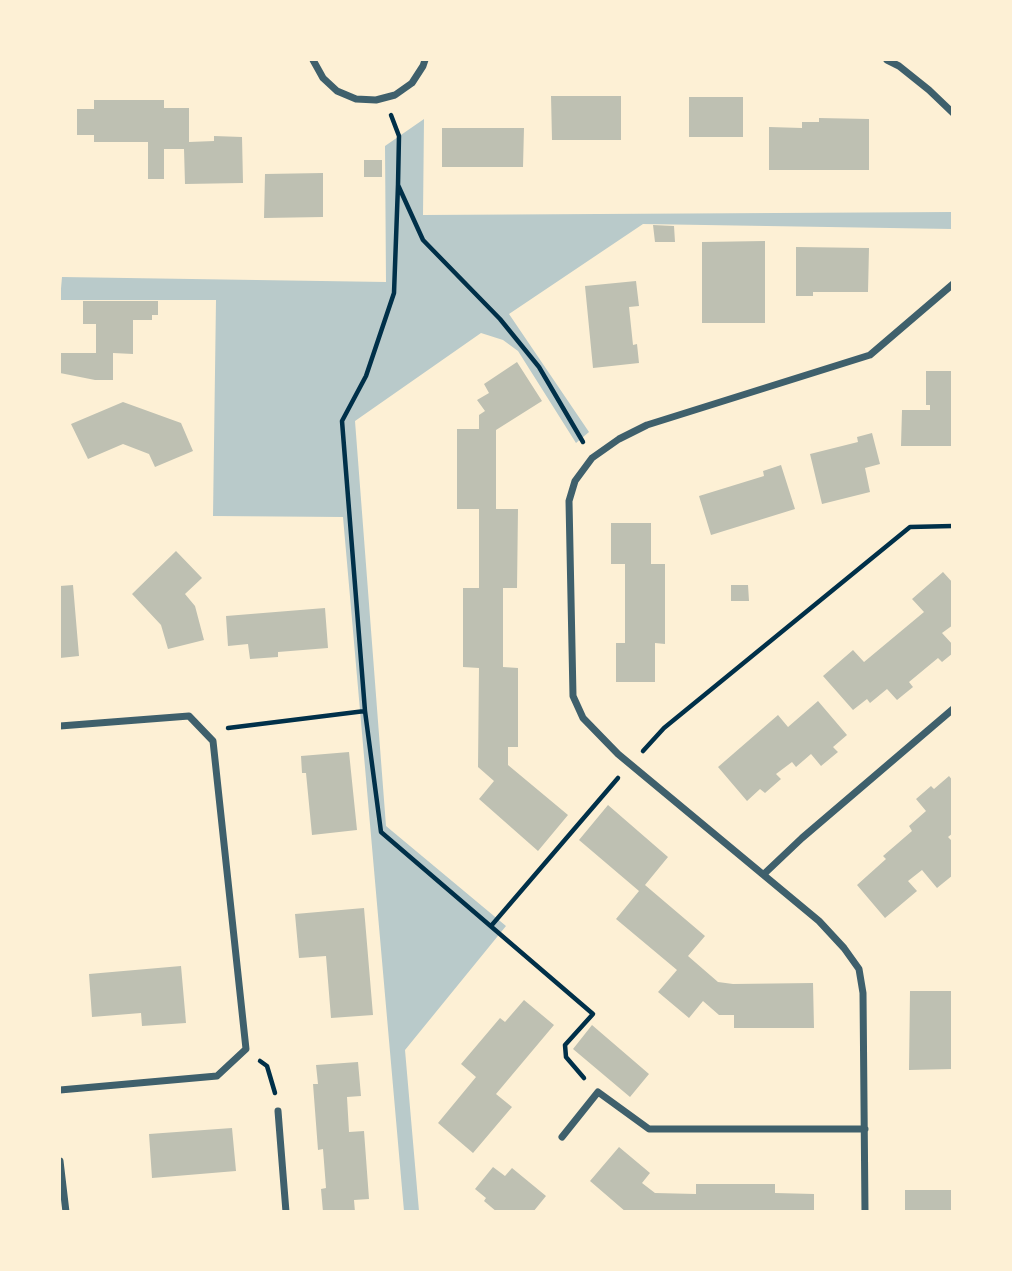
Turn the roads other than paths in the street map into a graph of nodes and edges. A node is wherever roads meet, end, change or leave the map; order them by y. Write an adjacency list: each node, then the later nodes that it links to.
1 (313, 60): 2 (street)
2 (425, 60)
3 (887, 60): 4 (street)
4 (953, 113)
5 (953, 284): 8 (street)
6 (953, 709): 8 (street)
7 (60, 726): 9 (street)
8 (764, 874): 11 (street)
9 (60, 1090)
10 (278, 1111): 15 (street)
11 (865, 1129): 12 (street); 16 (street)
12 (562, 1137)
13 (60, 1161): 14 (street)
14 (66, 1212)
15 (286, 1212)
16 (864, 1212)

